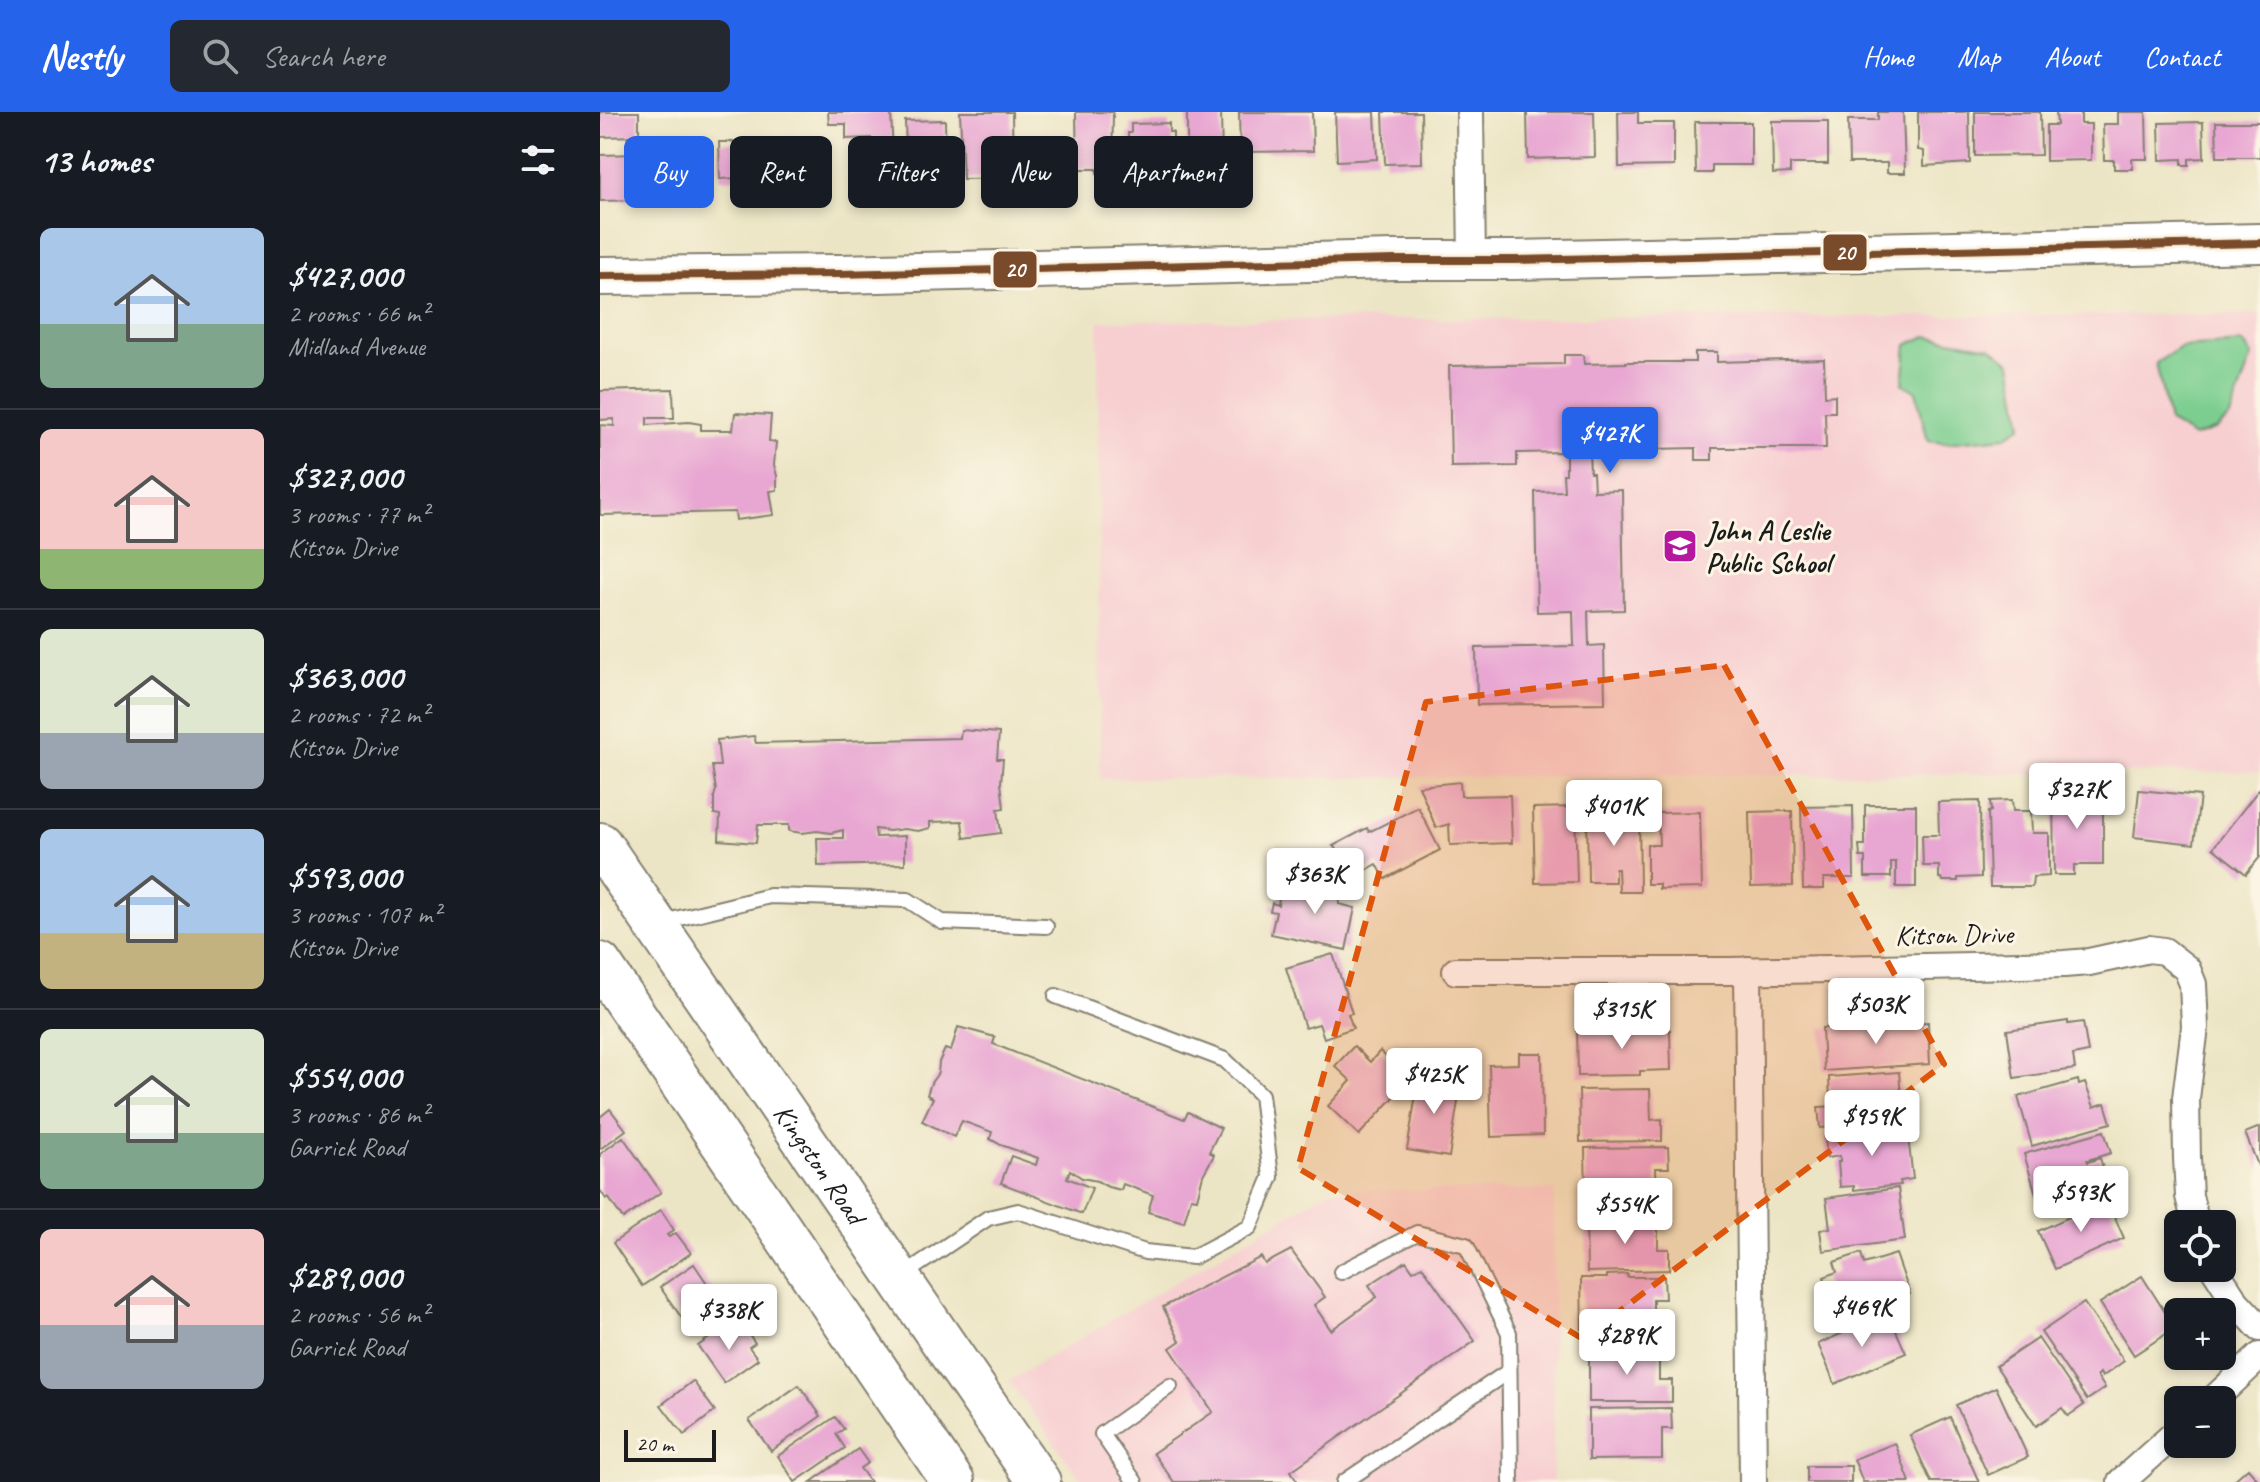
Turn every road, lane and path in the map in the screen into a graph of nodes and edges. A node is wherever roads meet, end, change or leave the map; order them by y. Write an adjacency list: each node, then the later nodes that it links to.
1 (1470, 112): 3 (street)
2 (2260, 243): 3 (main road)
3 (1472, 261): 4 (main road)
4 (600, 276)
5 (600, 844): 6 (main road, Kingston Road)
6 (655, 924): 7 (lane); 14 (main road, Kingston Road)
7 (1046, 926)
8 (600, 964): 23 (main road)
9 (1748, 970): 10 (street, Kitson Drive); 12 (street, Kitson Drive); 27 (street)
10 (1456, 971)
11 (1056, 996): 14 (lane)
12 (2192, 1210)
13 (1341, 1272): 18 (lane)
14 (898, 1278): 24 (main road, Kingston Road)
15 (2223, 1282): 16 (street)
16 (2260, 1328)
17 (2260, 1356): 20 (street)
18 (1509, 1371): 25 (lane); 26 (lane)
19 (1170, 1386): 22 (lane)
20 (2228, 1386)
21 (2164, 1444): 28 (street)
22 (1129, 1480)
23 (953, 1482)
24 (1039, 1482)
25 (1344, 1482)
26 (1511, 1482)
27 (1753, 1482)
28 (2121, 1482)

